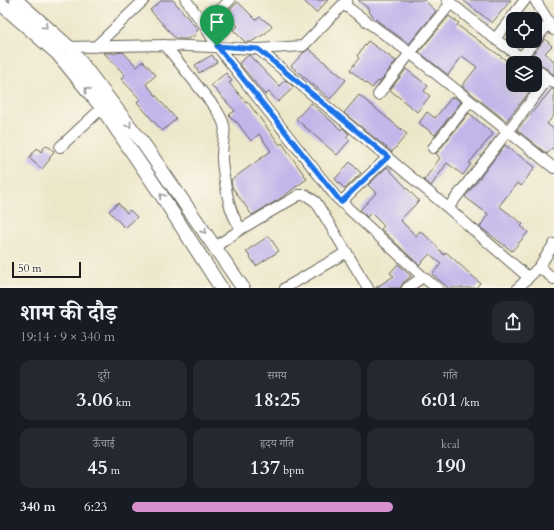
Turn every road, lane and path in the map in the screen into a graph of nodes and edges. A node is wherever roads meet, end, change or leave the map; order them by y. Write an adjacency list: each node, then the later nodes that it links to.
1 (16, 0): 16 (main road, one-way to 16)
2 (144, 0): 17 (street)
3 (186, 0): 10 (street)
4 (230, 0): 10 (street)
5 (525, 0): 13 (street)
6 (535, 0): 11 (street)
7 (346, 2): 18 (street); 19 (street)
8 (449, 2): 13 (street); 19 (street)
9 (0, 3): 25 (main road, one-way to 9)
10 (204, 25): 15 (street)
11 (552, 27): 12 (street)
12 (542, 35)
13 (495, 38): 20 (street)
14 (165, 45): 15 (street); 17 (street); 33 (street)
15 (217, 46): 18 (street); 31 (street)
16 (69, 47): 17 (street); 35 (main road, one-way to 35)
17 (95, 47)
18 (258, 49): 29 (street)
19 (410, 53): 23 (street); 24 (street)
20 (520, 56)
21 (542, 74): 22 (street)
22 (551, 81): 26 (street)
23 (378, 95)
24 (470, 101): 26 (street); 28 (street)
25 (102, 108): 27 (street); 41 (main road, one-way to 25)
26 (507, 131): 30 (street); 32 (street)
27 (60, 147)
28 (433, 148)
29 (388, 157): 31 (street); 32 (street)
30 (554, 168)
31 (341, 202): 39 (street)
32 (448, 208): 38 (street)
33 (241, 229): 35 (street); 36 (street)
34 (554, 244): 37 (street)
35 (215, 247): 42 (main road)
36 (347, 252): 43 (street); 44 (street)
37 (539, 266): 38 (street); 40 (street)
38 (528, 277): 47 (street)
39 (424, 278): 45 (street); 46 (street)
40 (554, 279)
41 (221, 288)
42 (243, 288)
43 (285, 288)
44 (368, 288)
45 (407, 288)
46 (437, 288)
47 (518, 288)

